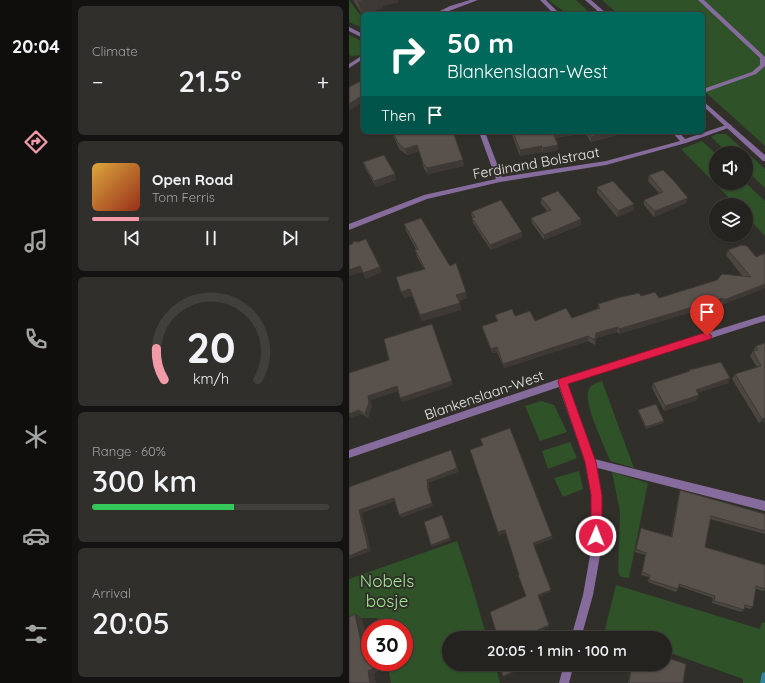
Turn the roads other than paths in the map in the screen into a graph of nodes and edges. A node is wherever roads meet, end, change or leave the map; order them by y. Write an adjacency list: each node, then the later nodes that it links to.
1 (475, 0): 5 (street)
2 (543, 0): 6 (street)
3 (588, 0): 7 (street)
4 (701, 0): 12 (street)
5 (440, 12)
6 (555, 12)
7 (602, 12)
8 (349, 29): 9 (street)
9 (361, 35)
10 (361, 58): 11 (street)
11 (349, 66)
12 (705, 90)
13 (705, 105): 14 (street)
14 (729, 126): 17 (street, Ferdinand Bolstraat); 18 (street)
15 (483, 134): 19 (street)
16 (677, 134): 17 (street)
17 (684, 142): 19 (street, Ferdinand Bolstraat)
18 (765, 159)
19 (500, 180): 20 (street, Ferdinand Bolstraat)
20 (349, 227)
21 (765, 318): 22 (street, Blankenslaan-West)
22 (562, 382): 23 (street, Blankenslaan-West); 24 (street)
23 (349, 454)
24 (590, 462): 25 (street); 26 (street)
25 (765, 506)
26 (578, 631)
27 (567, 671): 28 (street)
28 (564, 683)

